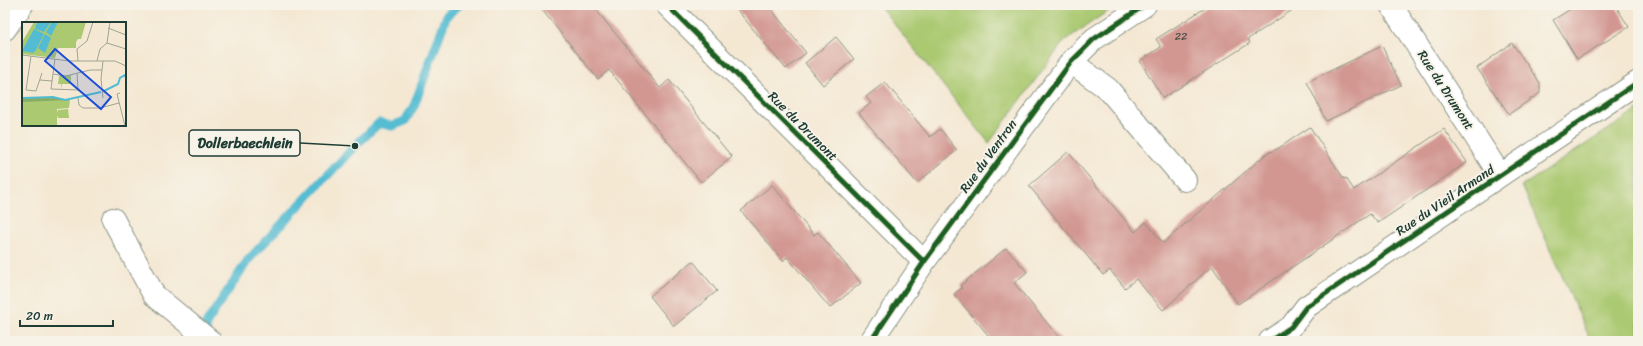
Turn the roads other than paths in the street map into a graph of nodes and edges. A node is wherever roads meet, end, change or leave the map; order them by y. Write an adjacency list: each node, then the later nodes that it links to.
1 (22, 5): 5 (street)
2 (667, 5): 11 (street, Rue du Drumont)
3 (1145, 5): 6 (street, Rue du Ventron)
4 (1391, 5): 8 (street, Rue du Drumont)
5 (5, 29)
6 (1071, 62): 9 (street); 11 (street, Rue du Ventron)
7 (1638, 82): 8 (street, Rue du Vieil Armand)
8 (1500, 176): 14 (street, Rue du Vieil Armand)
9 (1185, 180)
10 (113, 219): 12 (street)
11 (924, 262): 13 (street, Rue du Ventron)
12 (204, 336)
13 (871, 341)
14 (1270, 341)

